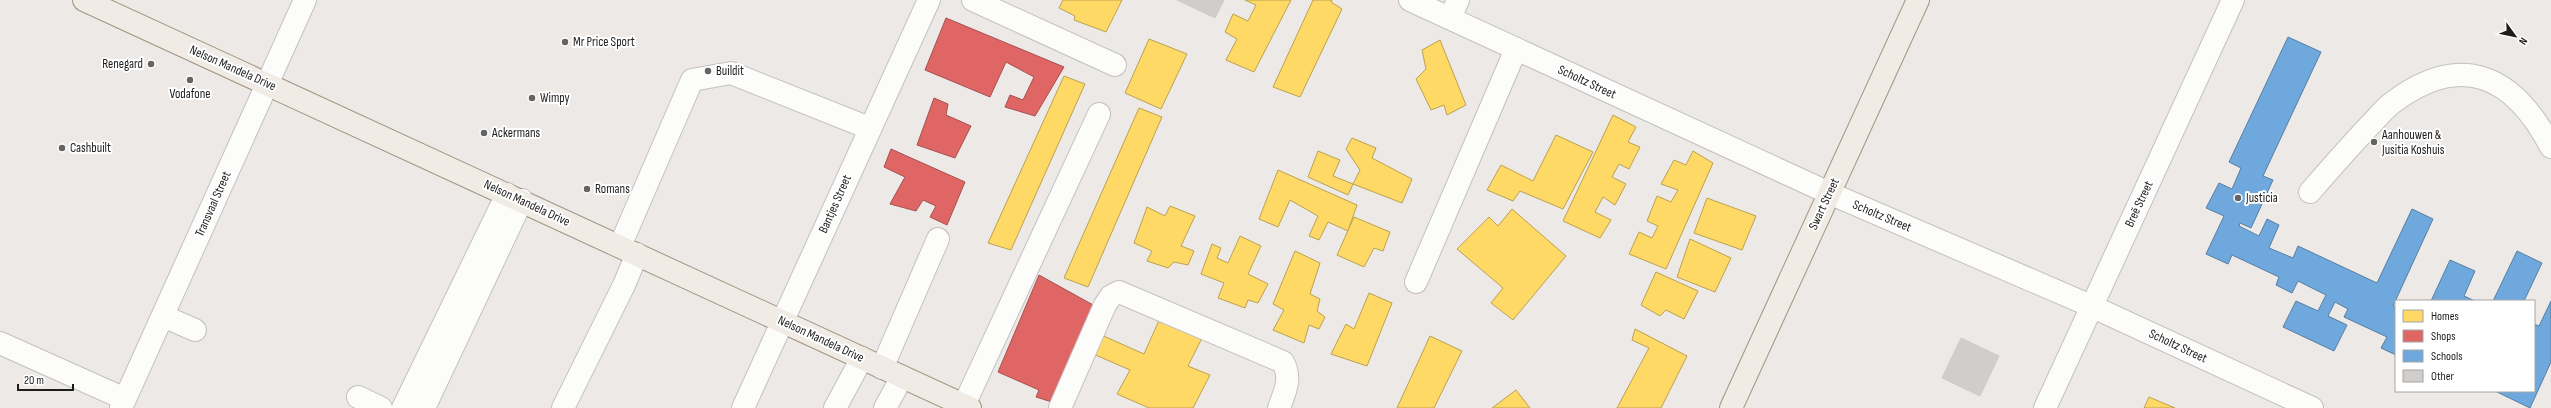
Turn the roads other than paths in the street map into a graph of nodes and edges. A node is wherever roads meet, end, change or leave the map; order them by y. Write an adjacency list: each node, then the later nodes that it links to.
1 (84, 0): 11 (main road, Nelson Mandela Drive)
2 (305, 0): 11 (street, Transvaal Street)
3 (929, 0): 13 (street, Bantjes Street)
4 (973, 0): 10 (street)
5 (1410, 0): 8 (street, Scholtz Street)
6 (1918, 0): 16 (main road, Swart Street)
7 (2233, 0): 21 (street, Breë Street)
8 (1454, 9): 9 (street, Scholtz Street)
9 (1516, 49): 16 (street, Scholtz Street); 20 (street)
10 (1115, 65)
11 (268, 83): 17 (main road, Nelson Mandela Drive); 22 (street, Transvaal Street)
12 (1099, 114): 31 (street)
13 (869, 128): 19 (street); 23 (street, Bantjes Street)
14 (2551, 147): 15 (street)
15 (2310, 192)
16 (1829, 193): 21 (street, Scholtz Street); 41 (main road, Swart Street)
17 (514, 197): 19 (main road, Nelson Mandela Drive); 33 (street); 34 (street)
18 (938, 238): 27 (street)
19 (628, 250): 23 (main road, Nelson Mandela Drive); 35 (street)
20 (1416, 282)
21 (2091, 306): 42 (street, Breë Street); 43 (street, Scholtz Street)
22 (163, 316): 24 (street); 30 (street, Transvaal Street)
23 (783, 321): 26 (main road, Nelson Mandela Drive); 36 (street, Bantjes Street)
24 (195, 330)
25 (0, 343): 30 (street)
26 (862, 358): 27 (main road, Nelson Mandela Drive); 37 (street)
27 (882, 368): 28 (main road, Nelson Mandela Drive)
28 (902, 377): 31 (main road, Nelson Mandela Drive); 38 (street)
29 (358, 397): 32 (street)
30 (123, 404)
31 (967, 407)
32 (381, 408)
33 (403, 408)
34 (424, 408)
35 (563, 408)
36 (743, 408)
37 (835, 408)
38 (885, 408)
39 (1060, 408): 40 (street)
40 (1279, 408)
41 (1731, 408)
42 (2045, 408)
43 (2312, 408)

